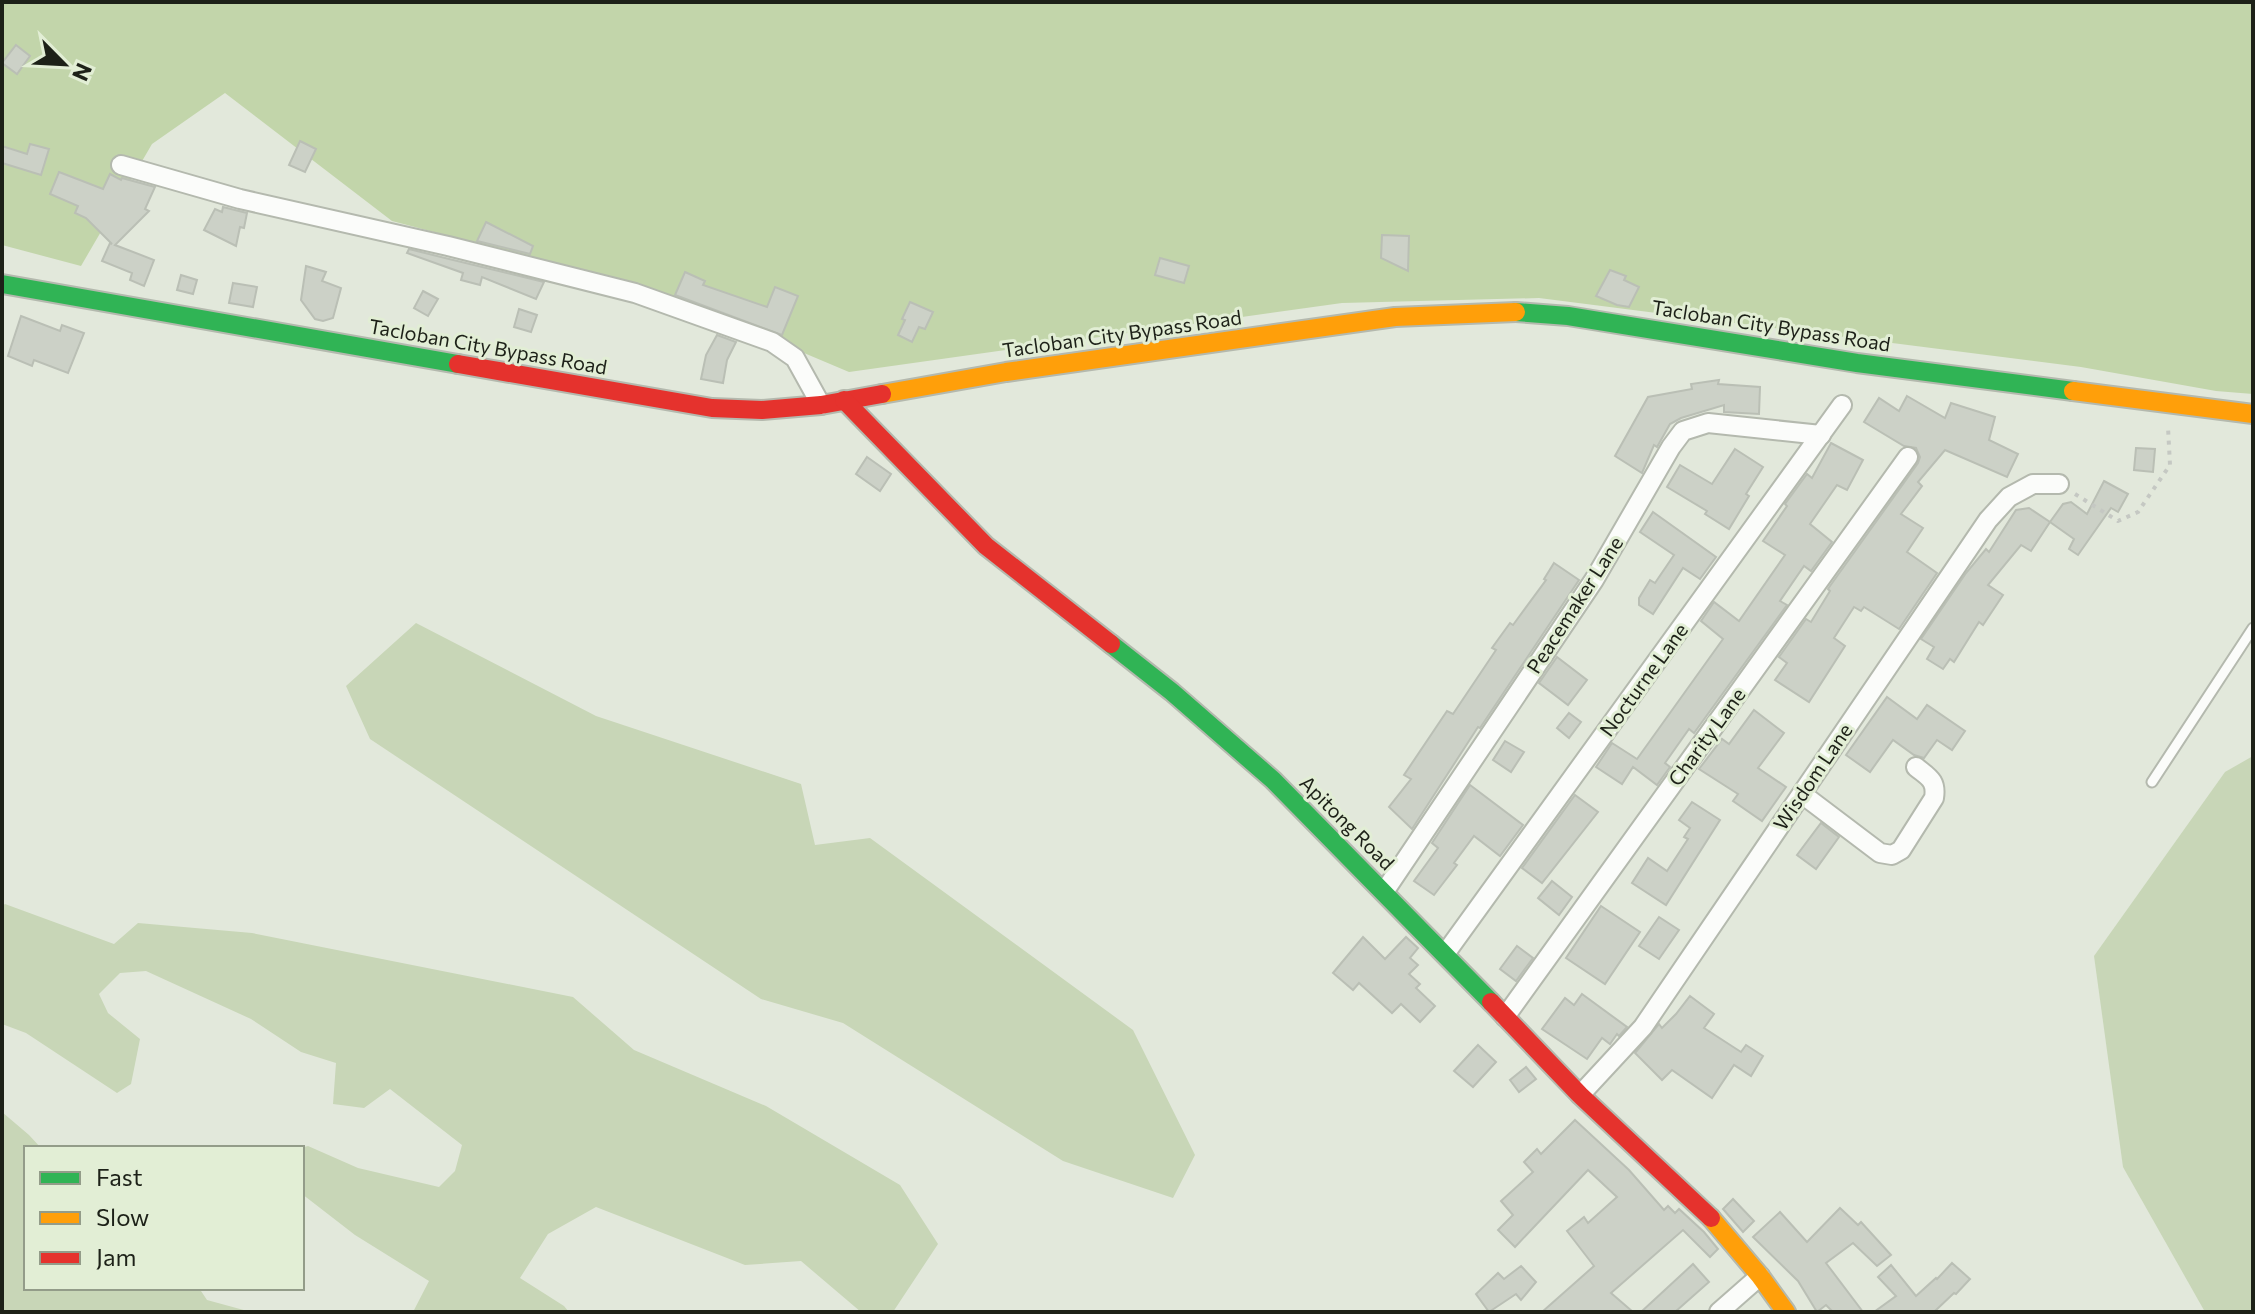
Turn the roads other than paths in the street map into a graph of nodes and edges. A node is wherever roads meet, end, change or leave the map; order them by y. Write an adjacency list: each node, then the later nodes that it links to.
1 (121, 165): 4 (street)
2 (2, 284): 4 (main road, Tacloban City Bypass Road)
3 (844, 400): 4 (main road, Tacloban City Bypass Road); 6 (main road, Tacloban City Bypass Road); 14 (main road, Apitong Road)
4 (821, 405)
5 (1842, 405): 7 (street, Nocturne Lane)
6 (2253, 414)
7 (1821, 435): 14 (street, Peacemaker Lane); 15 (street, Nocturne Lane)
8 (1908, 457): 16 (street, Charity Lane)
9 (2059, 484): 13 (street, Wisdom Lane)
10 (2253, 628): 12 (lane)
11 (1916, 767): 13 (street)
12 (2152, 782)
13 (1802, 794): 17 (street, Wisdom Lane)
14 (1384, 892): 15 (main road, Apitong Road)
15 (1445, 954): 16 (main road, Apitong Road)
16 (1505, 1017): 17 (main road, Apitong Road)
17 (1580, 1095): 18 (main road, Apitong Road)
18 (1760, 1276): 19 (street); 20 (main road, Apitong Road)
19 (1719, 1312)
20 (1786, 1312)

